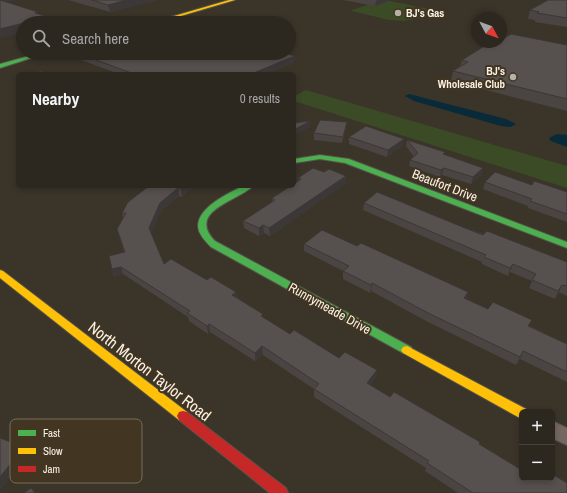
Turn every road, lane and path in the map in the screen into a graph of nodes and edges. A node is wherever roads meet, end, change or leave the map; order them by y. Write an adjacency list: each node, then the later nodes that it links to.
1 (233, 0): 2 (street)
2 (177, 16)
3 (21, 60): 4 (street)
4 (0, 66)
5 (296, 161): 7 (street, Beaufort Drive)
6 (246, 188): 9 (street, Runnymeade Drive)
7 (567, 245)
8 (0, 273): 12 (street, North Morton Taylor Road)
9 (519, 411)
10 (555, 431): 11 (street)
11 (567, 437)
12 (281, 493)

